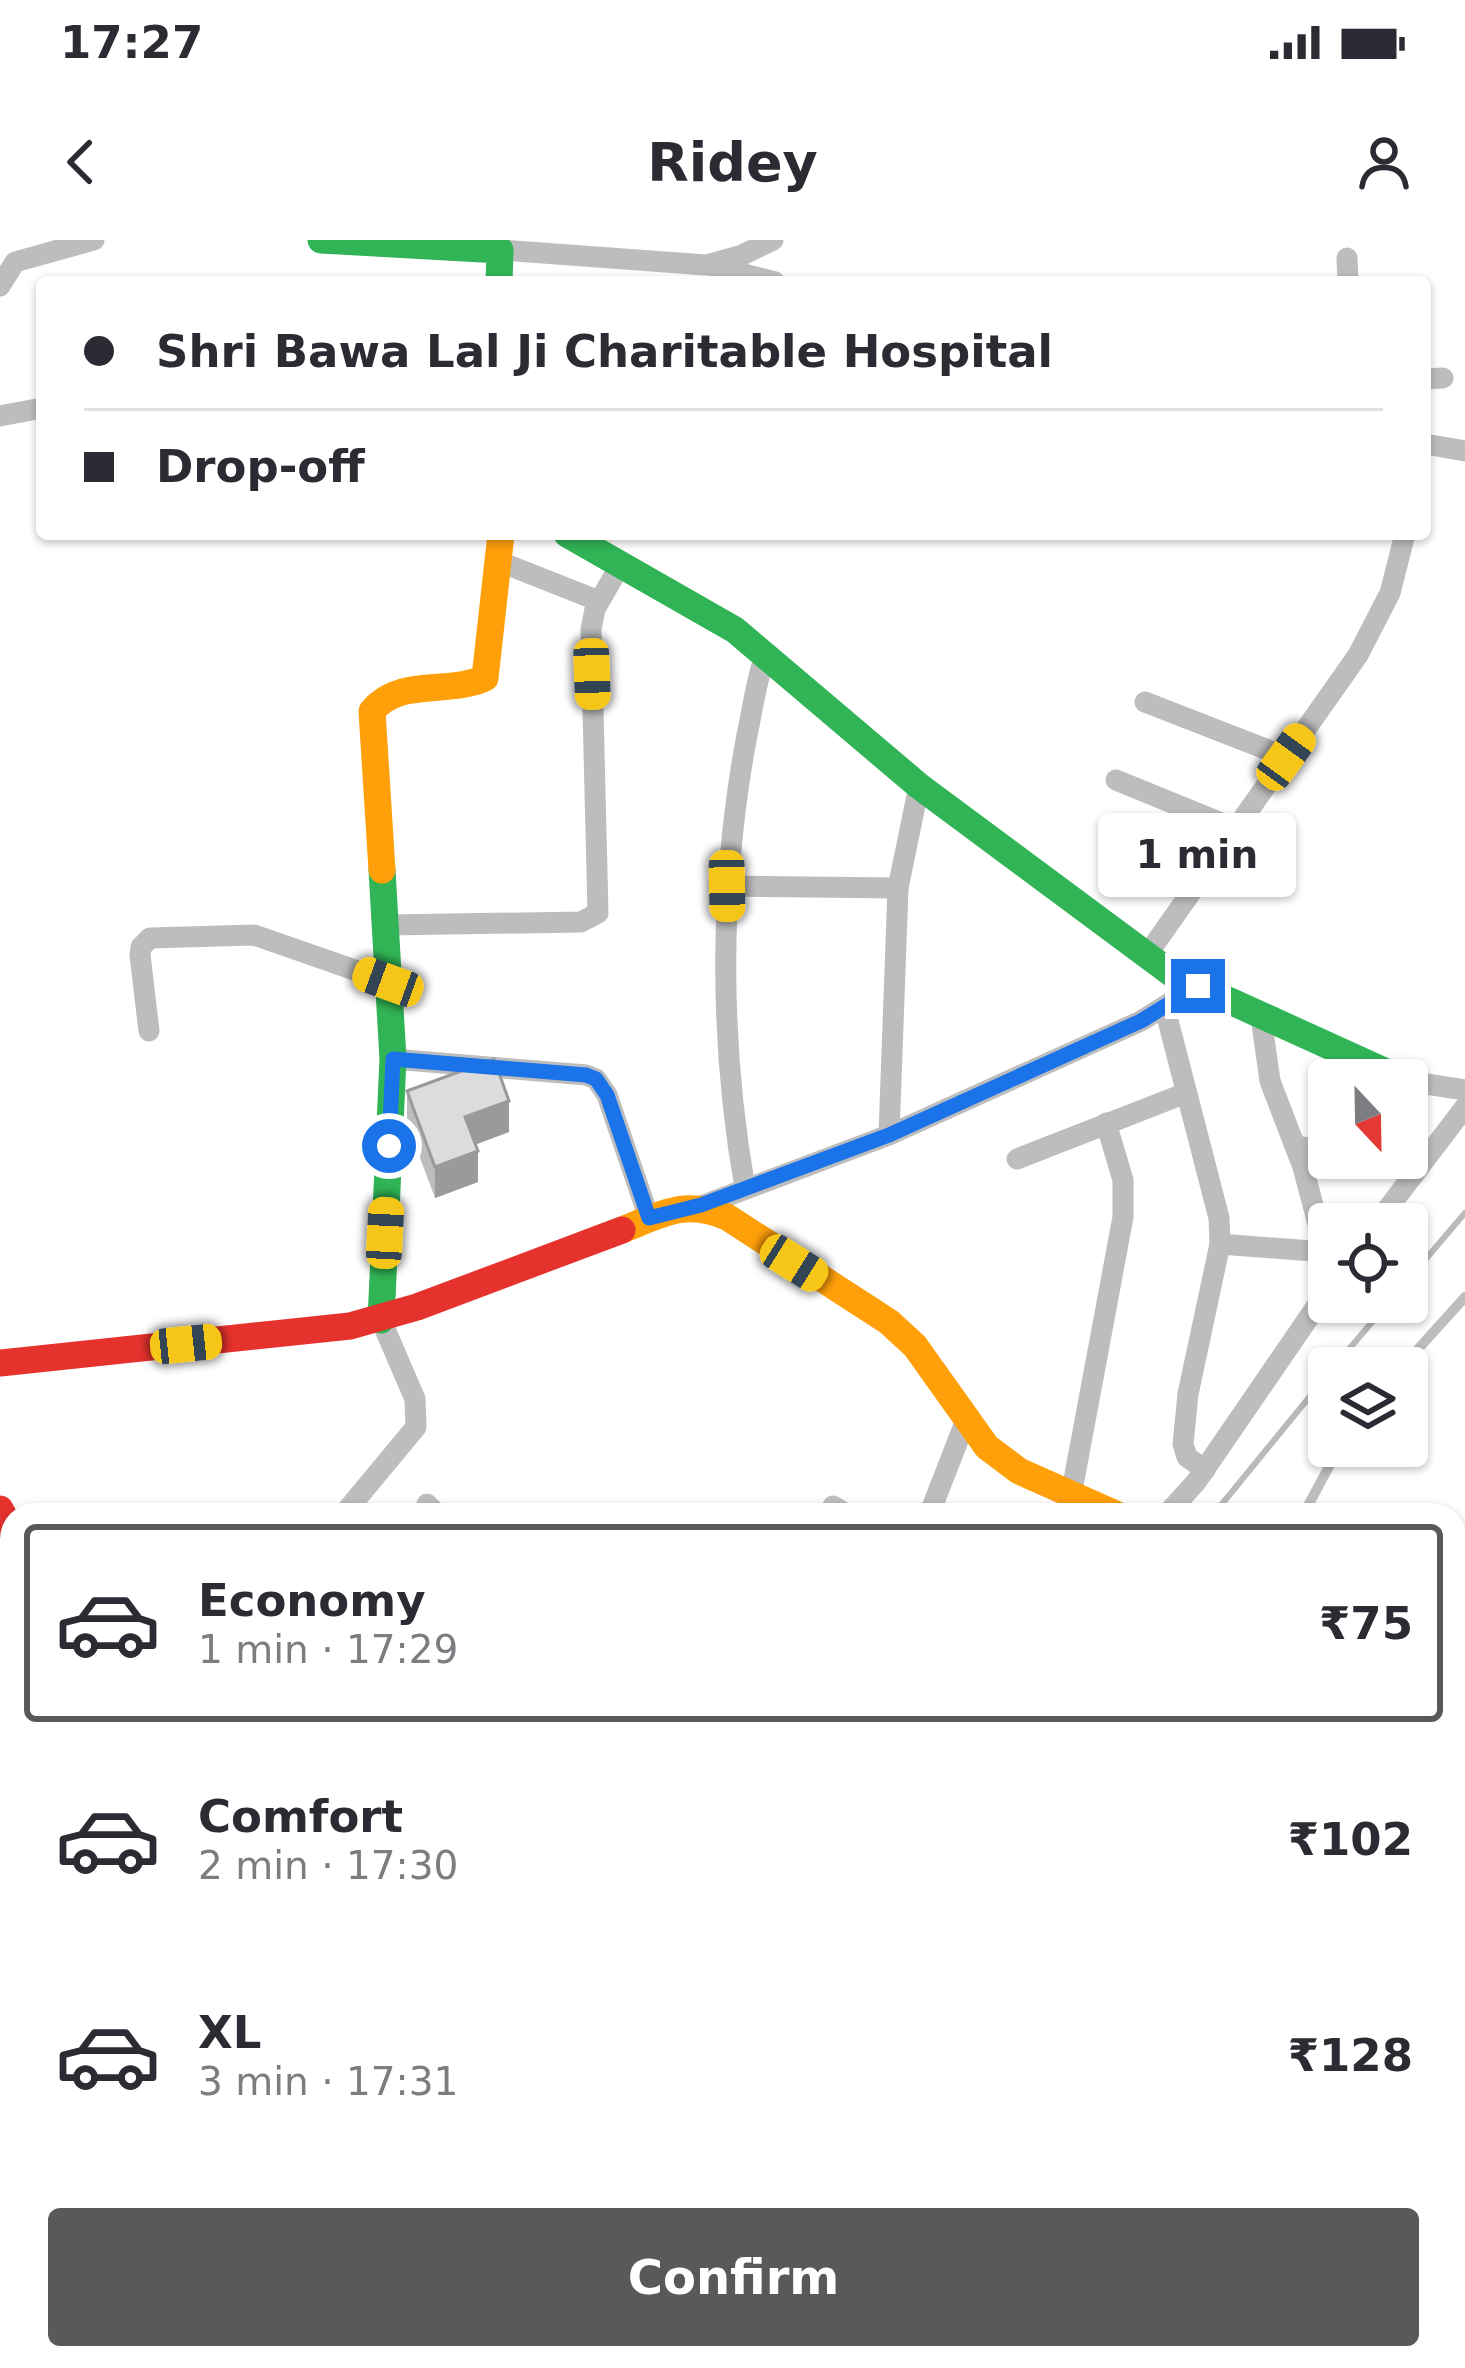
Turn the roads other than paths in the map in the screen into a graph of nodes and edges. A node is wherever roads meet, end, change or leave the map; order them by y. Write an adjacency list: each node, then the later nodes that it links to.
1 (94, 240): 14 (street)
2 (321, 240): 4 (street)
3 (773, 240): 10 (street)
4 (375, 242): 5 (street)
5 (441, 243): 8 (street)
6 (536, 245): 7 (street); 8 (street)
7 (609, 249): 10 (street)
8 (500, 250): 11 (street)
9 (1347, 258): 13 (street)
10 (706, 265): 12 (street)
11 (499, 276)
12 (751, 276)
13 (1348, 276)
14 (0, 286)
15 (36, 408): 16 (street)
16 (0, 416)
17 (1431, 445): 18 (street)
18 (1465, 451)
19 (579, 540): 22 (street)
20 (1403, 540): 26 (street)
21 (500, 547): 23 (street); 32 (street)
22 (622, 562): 23 (street); 24 (street)
23 (599, 601): 32 (street)
24 (766, 653): 28 (street); 30 (street)
25 (1145, 702): 26 (street)
26 (1286, 757): 29 (street)
27 (1116, 780): 29 (street)
28 (919, 786): 31 (street); 33 (street)
29 (1235, 829): 33 (street)
30 (727, 886): 31 (street); 51 (street)
31 (898, 888): 46 (street)
32 (388, 925): 34 (street)
33 (1147, 955): 35 (street)
34 (388, 982): 38 (street); 39 (street)
35 (1198, 986): 36 (street); 37 (street)
36 (1165, 1009): 43 (street); 46 (street)
37 (1262, 1017): 40 (street); 47 (street)
38 (149, 1031)
39 (393, 1059): 54 (street); 59 (street)
40 (1356, 1059)
41 (1428, 1084): 42 (street)
42 (1465, 1090)
43 (1186, 1093): 45 (street); 55 (street)
44 (1465, 1107): 49 (street)
45 (1106, 1124): 50 (street); 65 (street)
46 (889, 1135): 51 (street)
47 (1295, 1146): 48 (street); 52 (street)
48 (1308, 1148)
49 (1428, 1154)
50 (1017, 1159)
51 (745, 1188): 53 (street)
52 (1311, 1203)
53 (701, 1205): 54 (street); 62 (street)
54 (649, 1218): 59 (street)
55 (1220, 1244): 56 (street); 64 (street)
56 (1308, 1256)
57 (1465, 1297): 60 (lane)
58 (1308, 1319): 64 (street)
59 (380, 1320): 61 (street); 66 (street)
60 (1420, 1347)
61 (0, 1363)
62 (966, 1420): 65 (street); 67 (street)
63 (1329, 1467): 70 (lane)
64 (1205, 1470): 69 (street)
65 (1070, 1496): 68 (street)
66 (353, 1503)
67 (934, 1503)
68 (1088, 1503)
69 (1176, 1503)
70 (1309, 1503)

